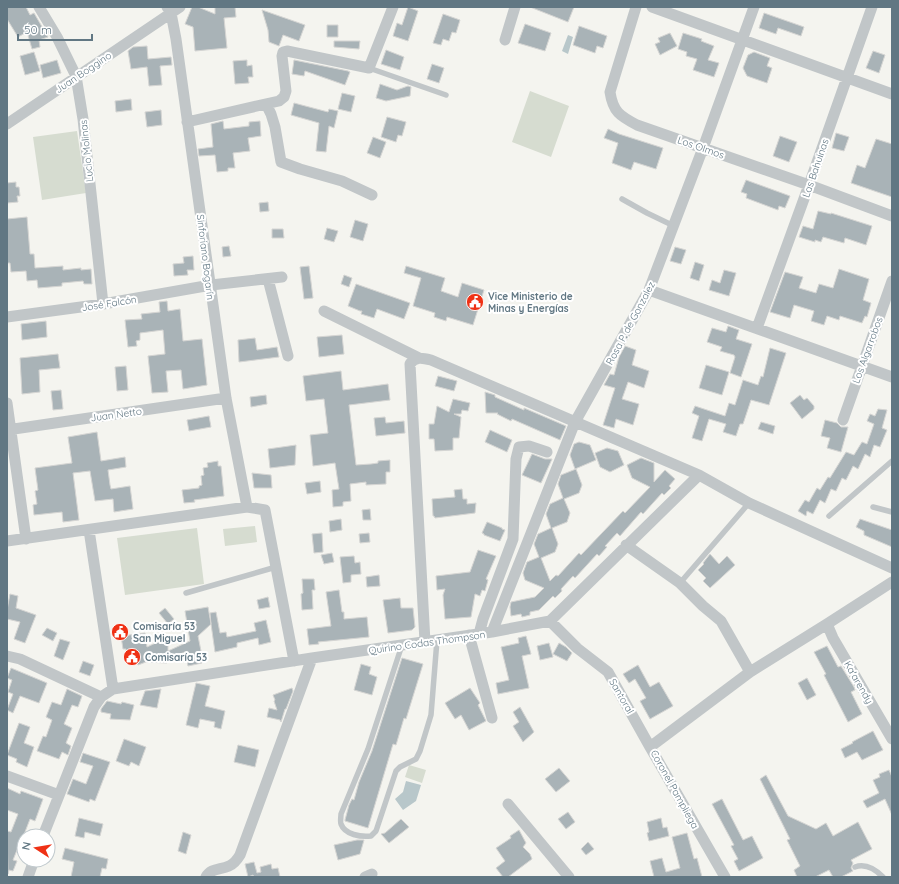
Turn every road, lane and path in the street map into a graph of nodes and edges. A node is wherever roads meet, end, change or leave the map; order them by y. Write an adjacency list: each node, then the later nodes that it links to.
1 (39, 7): 12 (street, Lucio Molinas)
2 (393, 7): 11 (street)
3 (515, 7): 9 (street)
4 (636, 7): 19 (street, Los Olmos)
5 (652, 7): 10 (street)
6 (754, 7): 10 (street, Rosa P. de Gonzalez)
7 (872, 7): 13 (street, Las Bahuinas)
8 (173, 9): 12 (street, Juan Boggino); 17 (street, Sinforiano Bogarín)
9 (505, 40)
10 (742, 40): 13 (street); 19 (street, Rosa P. de Gonzalez)
11 (369, 68): 15 (lane); 16 (street)
12 (76, 76): 18 (street, Juan Boggino); 30 (street, Lucio Molinas)
13 (847, 76): 14 (street); 20 (street, Las Bahuinas)
14 (892, 94)
15 (446, 95)
16 (266, 104): 17 (street); 21 (street)
17 (187, 122): 28 (street, Sinforiano Bogarín)
18 (7, 124)
19 (703, 148): 20 (street, Los Olmos); 24 (street, Rosa P. de Gonzalez)
20 (810, 185): 23 (street, Los Olmos); 33 (street, Las Bahuinas)
21 (372, 195)
22 (622, 199): 24 (lane)
23 (892, 216)
24 (674, 226): 29 (street, Rosa P. de Gonzalez)
25 (282, 277): 26 (street, José Falcón)
26 (268, 279): 28 (street, José Falcón); 34 (street)
27 (892, 281): 36 (street, Los Algarrobos)
28 (211, 285): 30 (street, José Falcón); 38 (street, Sinforiano Bogarín)
29 (649, 290): 33 (street); 41 (street, Rosa P. de Gonzalez)
30 (103, 304): 32 (street, José Falcón)
31 (324, 311): 35 (street)
32 (7, 317)
33 (757, 328): 36 (street)
34 (288, 356)
35 (418, 358): 41 (street); 65 (street)
36 (862, 366): 37 (street); 40 (street, Los Algarrobos)
37 (892, 377)
38 (226, 398): 42 (street, Juan Netto); 47 (street, Sinforiano Bogarín)
39 (7, 403): 42 (street)
40 (843, 420)
41 (575, 422): 45 (street); 62 (street, Rosa P. de Gonzalez)
42 (9, 430): 52 (street)
43 (547, 452): 63 (street)
44 (892, 462): 50 (lane)
45 (699, 475): 46 (street); 54 (street)
46 (750, 503): 56 (street); 58 (lane)
47 (247, 507): 51 (street); 55 (street)
48 (873, 507): 49 (lane)
49 (892, 512)
50 (829, 516)
51 (89, 530): 52 (street); 71 (street)
52 (26, 539): 53 (street)
53 (7, 541)
54 (626, 545): 58 (street); 60 (street)
55 (276, 568): 59 (lane); 69 (street)
56 (892, 568)
57 (892, 582): 61 (street, Coronel Pampliega)
58 (680, 583): 70 (street)
59 (186, 593)
60 (550, 621): 62 (street, Quirino Codas Thompson); 75 (street, Santoral)
61 (827, 624): 70 (street, Coronel Pampliega); 74 (street, Ka'arendy)
62 (492, 632): 63 (street, Quirino Codas Thompson)
63 (474, 635): 64 (street, Quirino Codas Thompson); 73 (street)
64 (437, 640): 65 (street, Quirino Codas Thompson); 66 (lane)
65 (425, 642): 66 (street, Quirino Codas Thompson)
66 (402, 645): 68 (street, Quirino Codas Thompson)
67 (7, 656): 72 (street)
68 (312, 658): 69 (street, Quirino Codas Thompson); 81 (street)
69 (294, 661): 71 (street, Quirino Codas Thompson)
70 (750, 672): 75 (street, Coronel Pampliega)
71 (113, 689): 72 (street, Quirino Codas Thompson)
72 (101, 697): 77 (street)
73 (492, 718)
74 (892, 739)
75 (650, 747): 83 (street, Coronel Pampliega)
76 (7, 776): 77 (street)
77 (59, 795): 79 (street)
78 (508, 804): 82 (street)
79 (46, 828)
80 (855, 867): 84 (lane)
81 (206, 877)
82 (569, 877)
83 (724, 877)
84 (883, 877)

